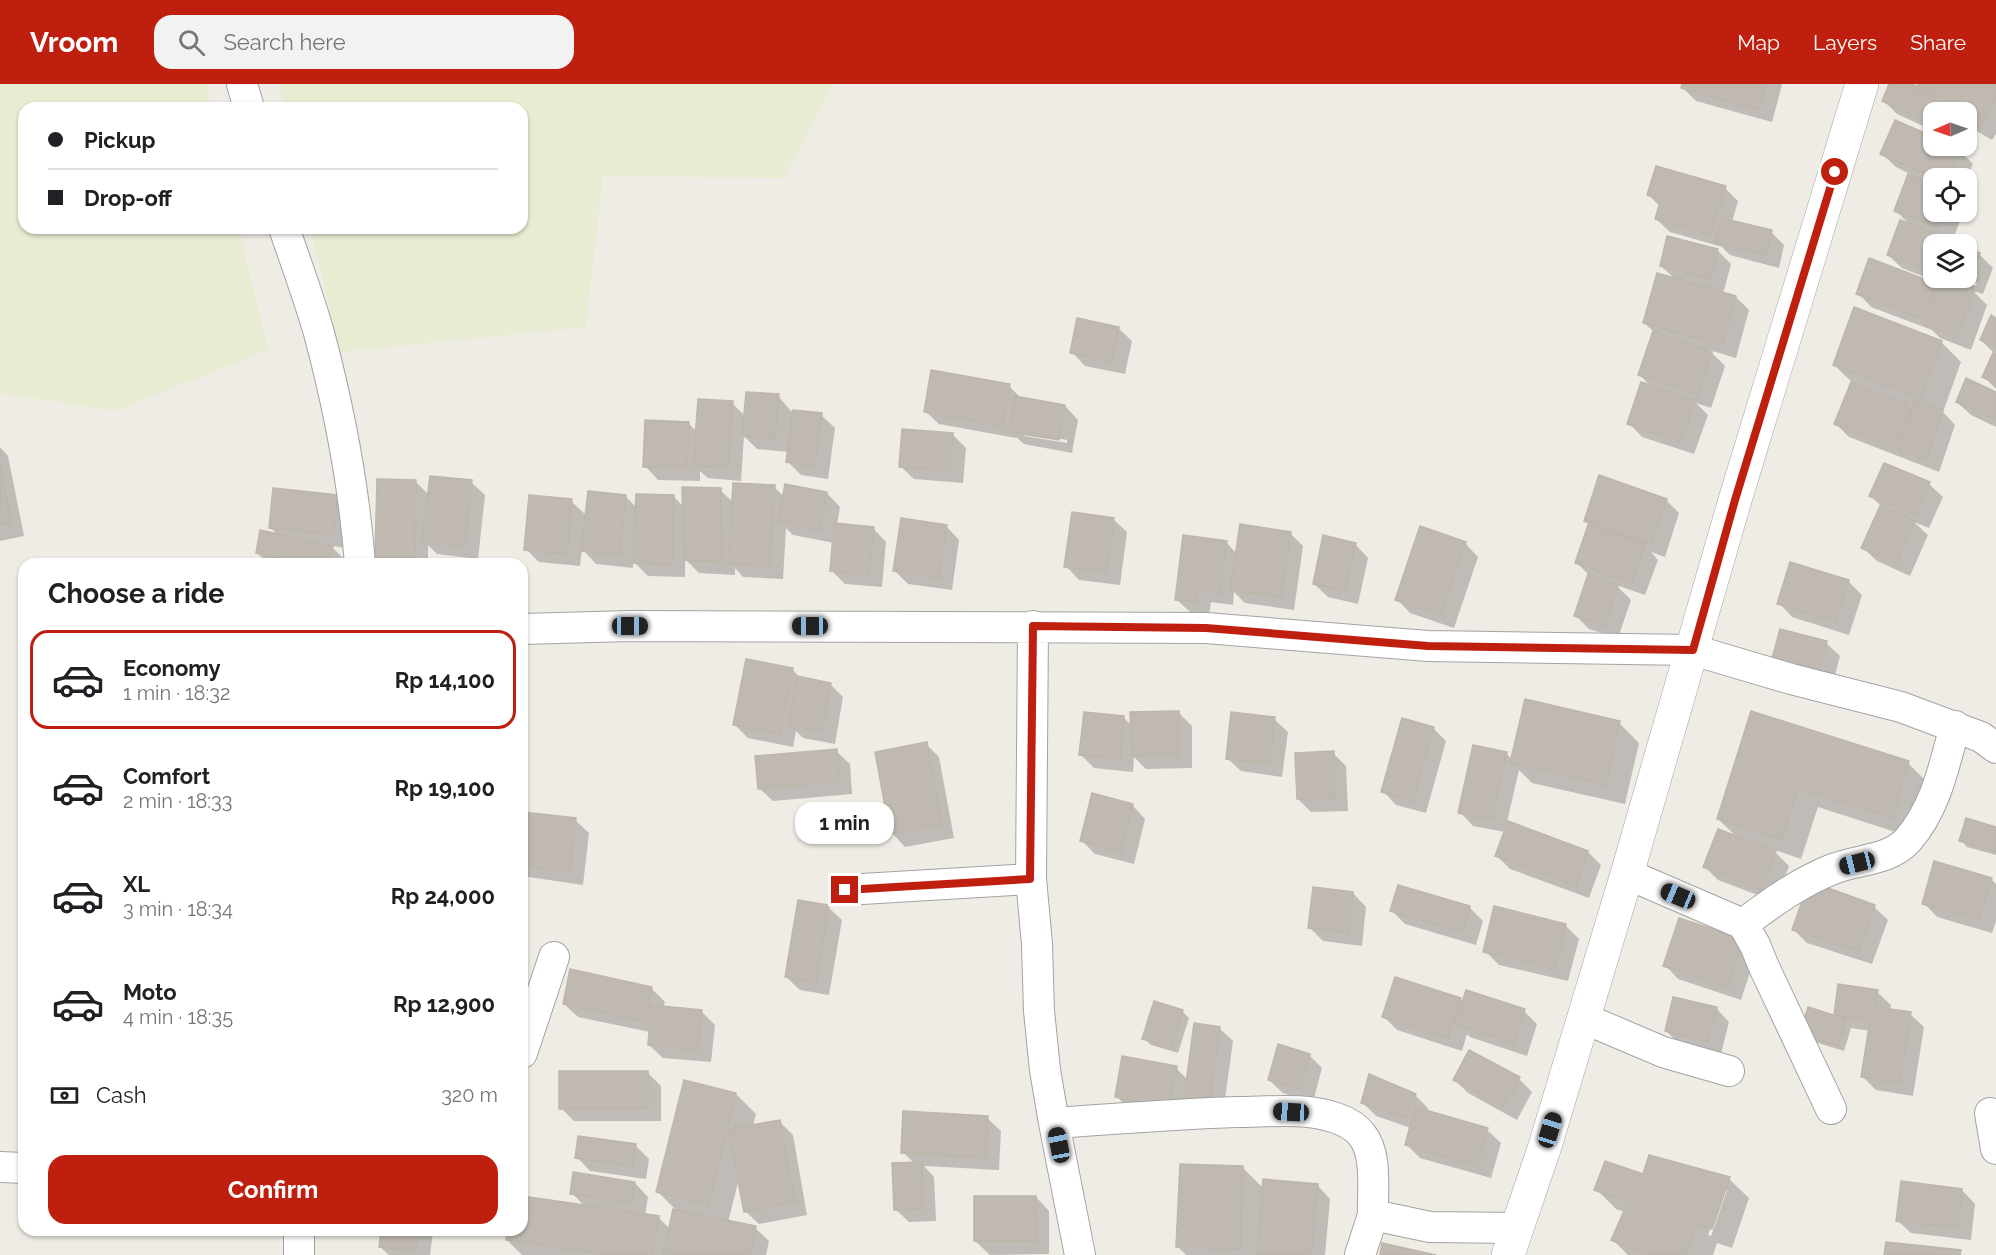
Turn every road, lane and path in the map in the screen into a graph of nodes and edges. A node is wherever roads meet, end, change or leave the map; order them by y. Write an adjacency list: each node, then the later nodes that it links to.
1 (242, 84): 3 (street)
2 (1862, 84): 8 (street)
3 (247, 102)
4 (286, 234): 5 (street)
5 (360, 558)
6 (1033, 626): 7 (street); 8 (street); 12 (street)
7 (528, 630)
8 (1693, 650): 9 (street); 11 (street)
9 (1955, 726): 10 (street); 14 (street)
10 (1996, 748)
11 (1628, 874): 14 (street); 16 (street)
12 (1030, 879): 13 (street); 21 (street)
13 (845, 890)
14 (1743, 924): 19 (street)
15 (554, 957): 17 (street)
16 (1583, 1018): 18 (street); 27 (street)
17 (528, 1035)
18 (1729, 1071)
19 (1831, 1108)
20 (1990, 1113): 22 (street)
21 (1054, 1123): 25 (street); 29 (street)
22 (1996, 1149)
23 (0, 1167): 24 (street)
24 (18, 1168)
25 (1373, 1215): 27 (street); 30 (street)
26 (298, 1236): 28 (street)
27 (1513, 1241)
28 (299, 1255)
29 (1080, 1255)
30 (1360, 1255)

